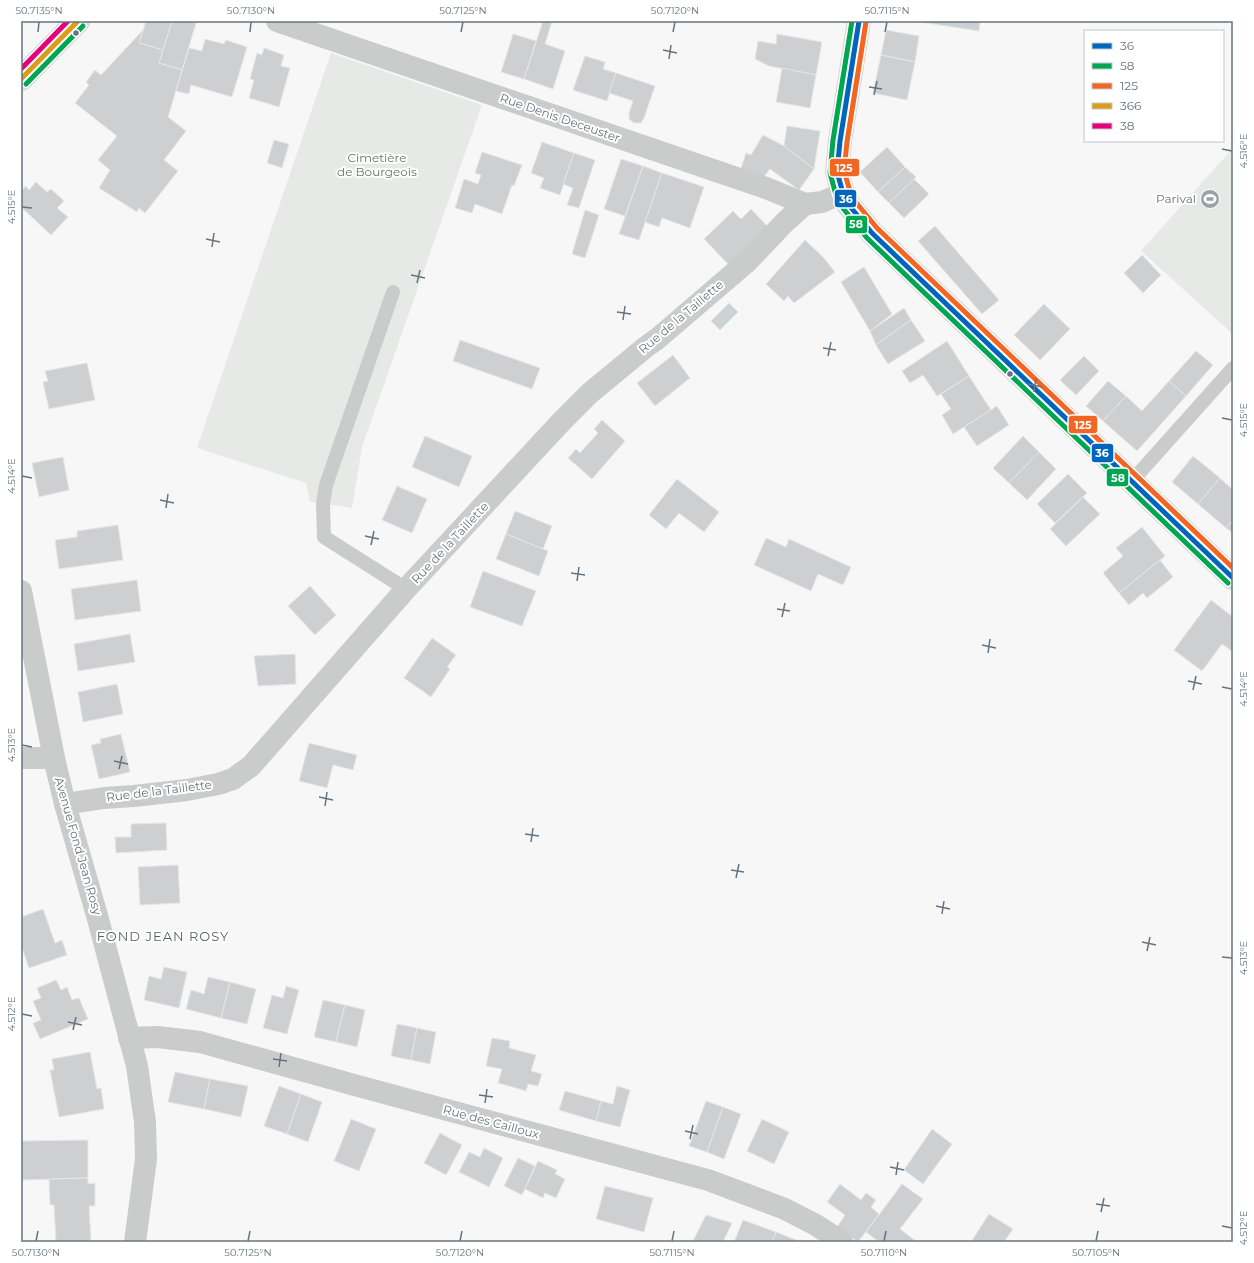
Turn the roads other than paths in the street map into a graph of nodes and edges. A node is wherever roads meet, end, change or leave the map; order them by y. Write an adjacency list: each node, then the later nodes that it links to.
1 (78, 21): 4 (street)
2 (277, 21): 6 (street, Rue Denis Deceuster)
3 (859, 21): 5 (street)
4 (21, 79)
5 (843, 193): 6 (street); 9 (street)
6 (805, 204): 11 (street, Rue de la Taillette)
7 (393, 292): 11 (lane)
8 (1233, 368): 9 (lane)
9 (1132, 482): 10 (street)
10 (1233, 578)
11 (406, 589): 15 (street, Rue de la Taillette)
12 (21, 591): 14 (street, Avenue Fond Jean Rosy)
13 (21, 758): 14 (street)
14 (54, 758): 15 (street, Avenue Fond Jean Rosy)
15 (65, 804): 16 (street, Avenue Fond Jean Rosy)
16 (129, 1038): 17 (street, Avenue Fond Jean Rosy); 18 (street, Rue des Cailloux)
17 (135, 1242)
18 (842, 1242)

